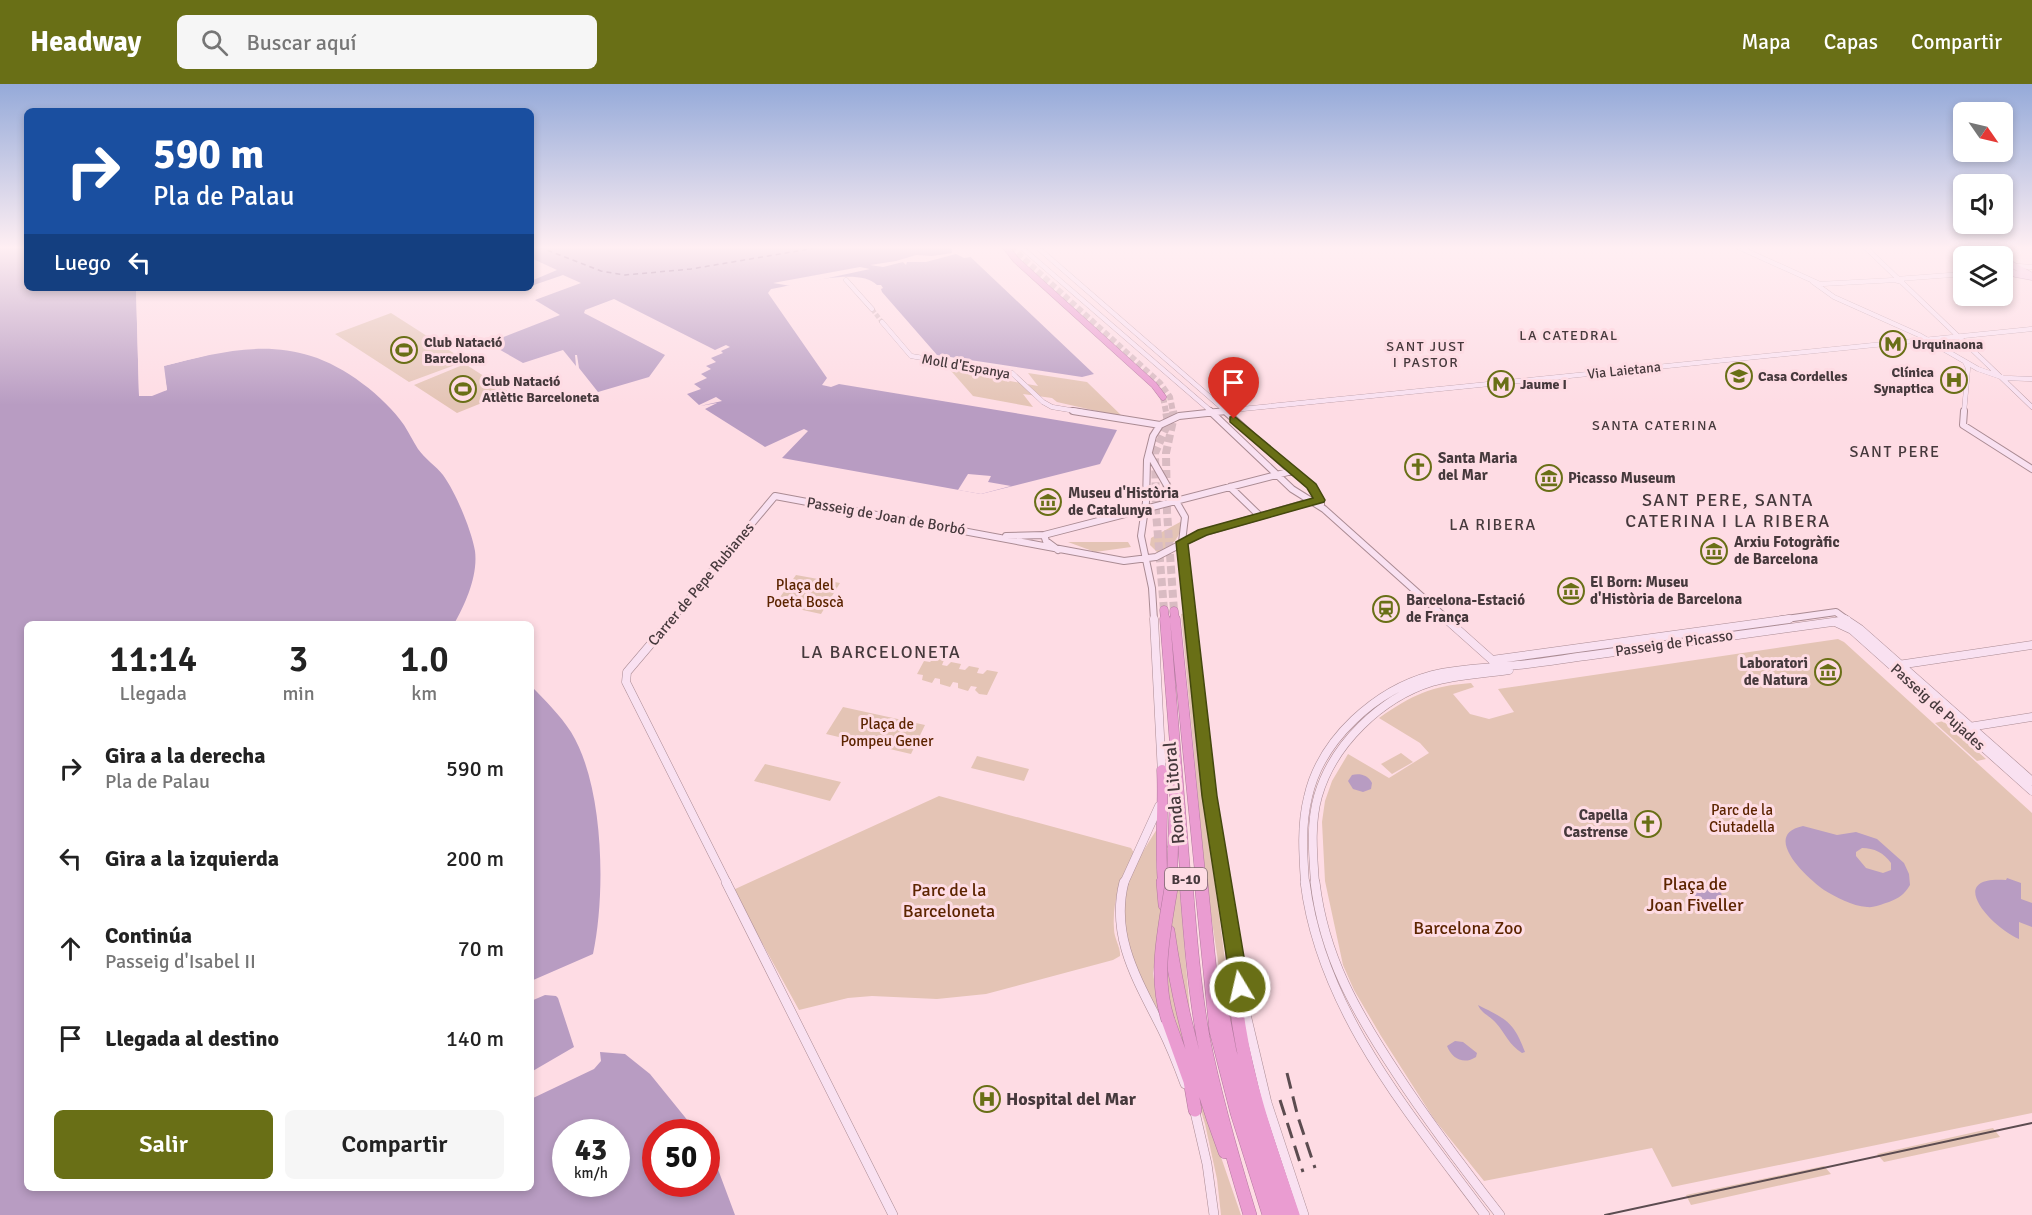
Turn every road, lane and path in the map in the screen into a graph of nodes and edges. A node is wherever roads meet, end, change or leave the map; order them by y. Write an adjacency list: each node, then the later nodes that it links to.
1 (864, 300): 7 (street)
2 (1060, 300): 15 (highway)
3 (1082, 300): 18 (street)
4 (1099, 300): 17 (street)
5 (1842, 300): 11 (street)
6 (1919, 300): 10 (street)
7 (872, 309)
8 (882, 322): 19 (street, Moll d'Espanya)
9 (2032, 329): 10 (street, Via Laietana)
10 (1959, 337): 11 (street, Via Laietana); 13 (street)
11 (1929, 340): 12 (street); 17 (street, Via Laietana)
12 (1965, 362): 13 (street); 23 (street)
13 (2001, 377): 14 (street); 16 (street)
14 (2032, 379)
15 (1163, 397)
16 (2032, 407)
17 (1224, 411): 18 (street, Via Laietana); 24 (street)
18 (1212, 412): 20 (street, Via Laietana); 25 (street)
19 (1143, 422): 20 (street, Moll d'Espanya); 21 (street)
20 (1160, 424): 21 (street)
21 (1153, 436): 22 (street)
22 (1149, 454): 29 (street); 31 (street)
23 (2032, 469)
24 (1292, 471): 25 (street, Passeig de Joan de Borbó); 28 (street)
25 (1280, 474): 26 (street, Passeig de Joan de Borbó); 30 (street)
26 (1230, 487): 29 (street, Passeig de Joan de Borbó); 33 (street)
27 (775, 496): 35 (street, Passeig de Joan de Borbó); 59 (street, Carrer de Pepe Rubianes)
28 (1320, 500): 30 (street); 32 (street)
29 (1177, 501): 31 (street, Passeig de Joan de Borbó); 36 (street)
30 (1311, 502): 32 (street); 33 (street)
31 (1145, 509): 34 (street, Passeig de Joan de Borbó); 38 (street)
32 (1324, 509): 45 (street)
33 (1260, 516): 36 (street)
34 (1047, 534): 35 (street, Passeig de Joan de Borbó); 37 (street)
35 (997, 537): 37 (street, Passeig de Joan de Borbó)
36 (1182, 542): 38 (street); 56 (street)
37 (1058, 550): 38 (street, Passeig de Joan de Borbó)
38 (1146, 559): 52 (street)
39 (1844, 620): 40 (street); 41 (street, Passeig de Picasso); 46 (street, Passeig de Pujades)
40 (1758, 623): 41 (street); 42 (street)
41 (1767, 631): 43 (street, Passeig de Picasso); 47 (street)
42 (1684, 634): 43 (street); 45 (street)
43 (1691, 641): 47 (street, Passeig de Picasso)
44 (2032, 645): 46 (street)
45 (1492, 660): 47 (street)
46 (1896, 665): 49 (street, Passeig de Pujades); 50 (street, Passeig de Pujades)
47 (1502, 669): 65 (street); 66 (street)
48 (2032, 717): 49 (street)
49 (1970, 726): 50 (street); 53 (street, Passeig de Pujades)
50 (1961, 728): 54 (street, Passeig de Pujades)
51 (1177, 764): 55 (highway, Ronda Litoral / B-10); 57 (highway, bridge); 58 (highway, Ronda Litoral / B-10)
52 (1162, 770): 57 (street); 58 (highway)
53 (2032, 781)
54 (2032, 791)
55 (1204, 913): 61 (highway, Ronda Litoral / B-10); 62 (highway)
56 (1231, 930): 63 (highway); 64 (street)
57 (1195, 1110): 60 (street)
58 (1248, 1209)
59 (893, 1215)
60 (1214, 1215)
61 (1269, 1215)
62 (1282, 1215)
63 (1293, 1215)
64 (1304, 1215)
65 (1485, 1215)
66 (1500, 1215)

